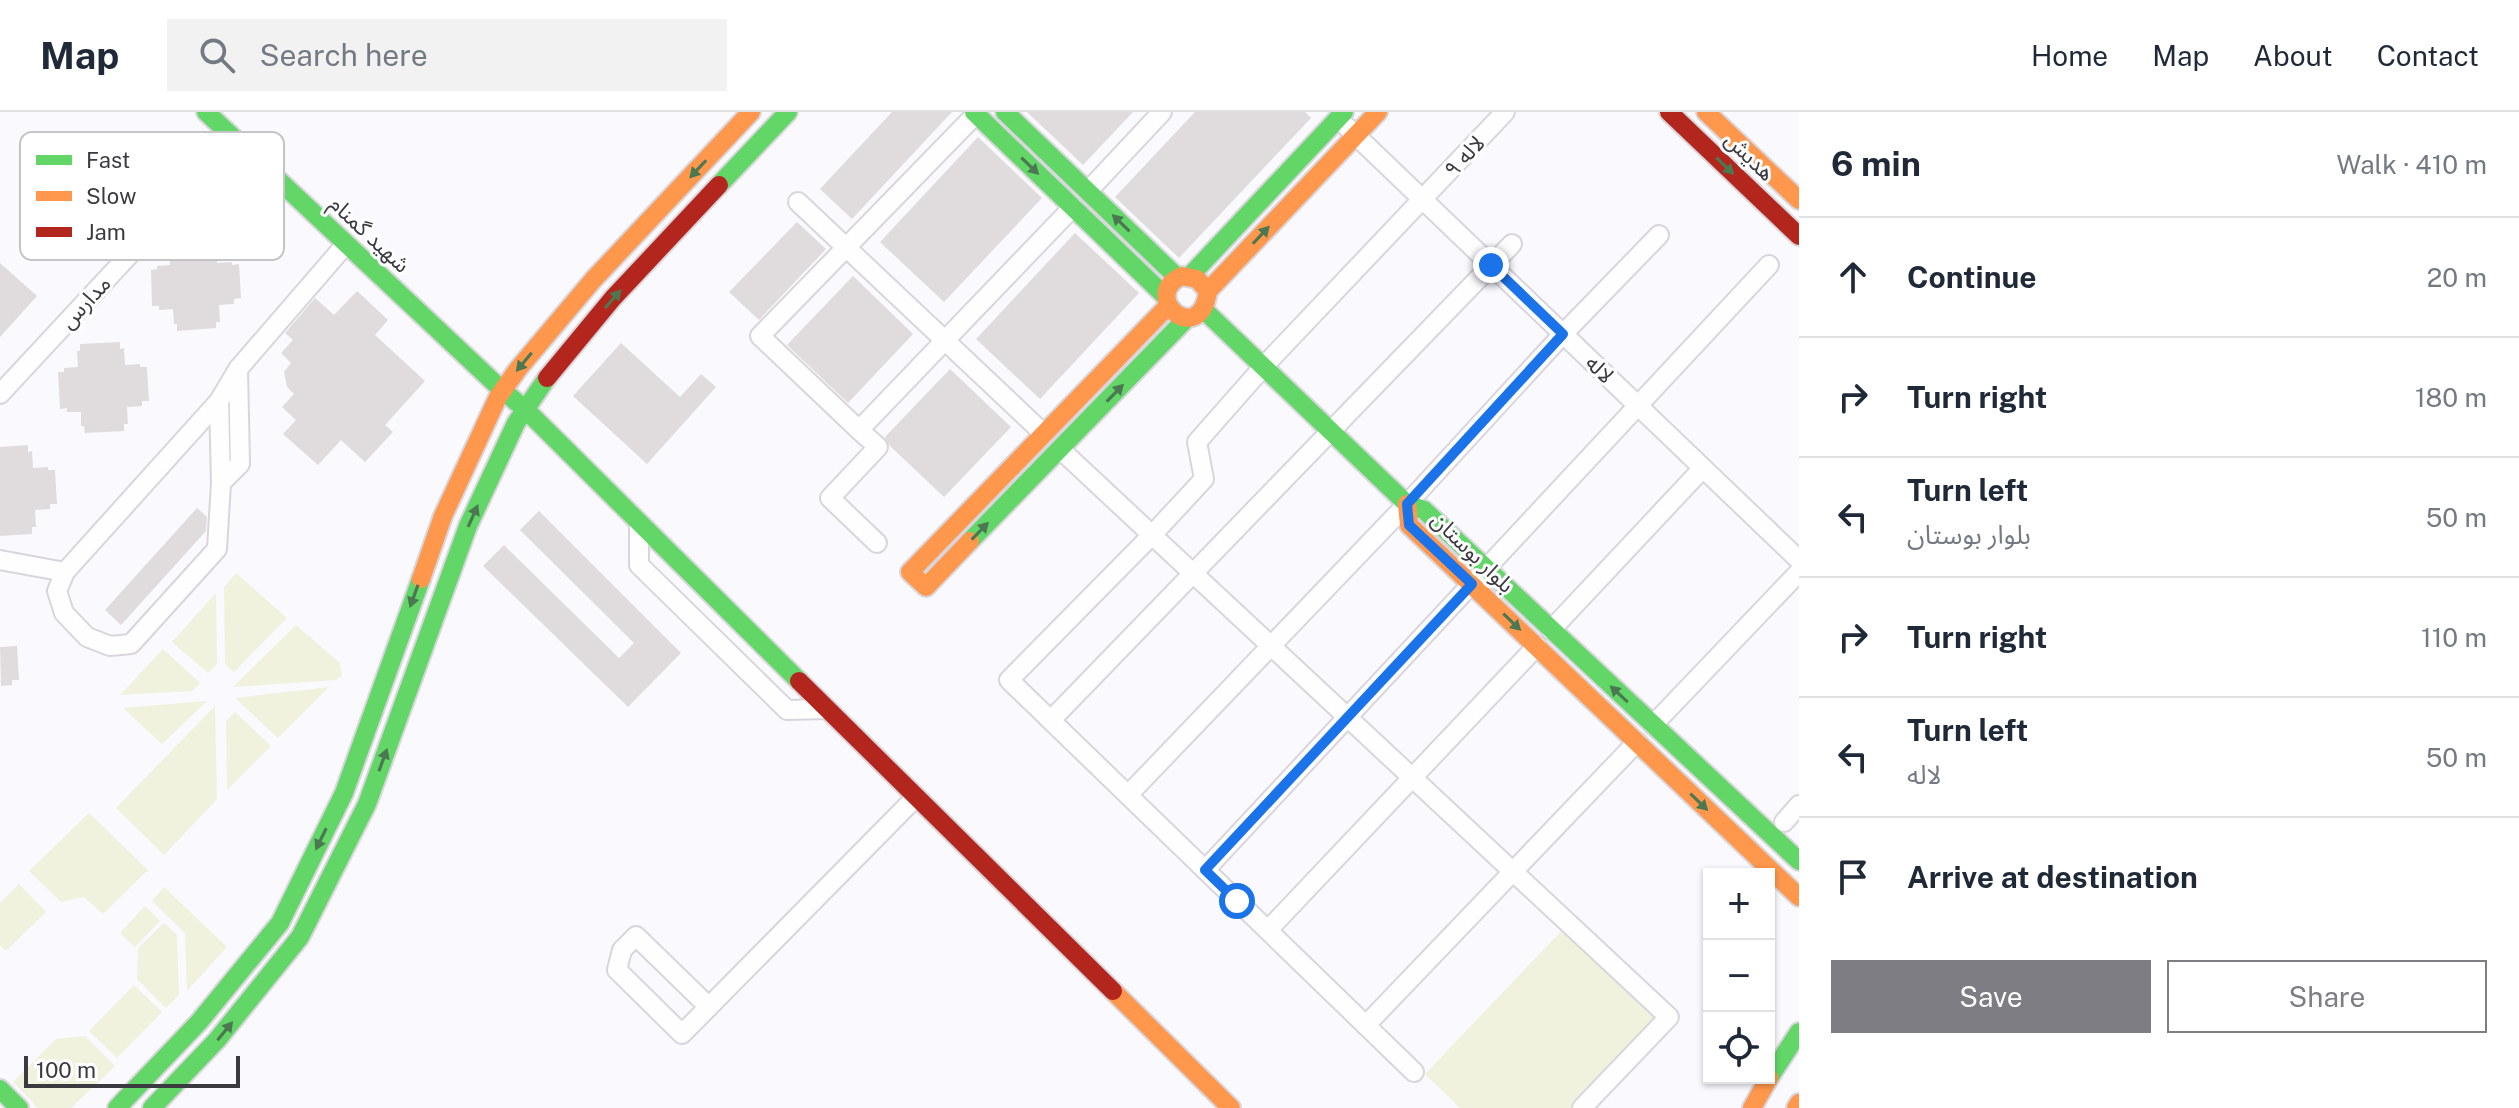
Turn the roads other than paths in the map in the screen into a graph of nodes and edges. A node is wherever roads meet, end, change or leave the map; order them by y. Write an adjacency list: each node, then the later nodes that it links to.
1 (206, 112): 12 (main road, شهید گمنام)
2 (751, 112): 36 (main road, one-way to 36)
3 (788, 112): 40 (main road, one-way to 3)
4 (1005, 112): 15 (main road)
5 (1162, 112): 15 (street)
6 (1378, 112): 13 (main road)
7 (1505, 112): 16 (street, لاله ۹)
8 (1669, 112): 21 (main road, هدیش, one-way to 21)
9 (1706, 112): 17 (main road, هدیش)
10 (975, 113): 19 (main road, one-way to 19); 24 (street)
11 (1338, 114): 13 (street, لاله); 28 (main road)
12 (227, 132)
13 (1356, 135): 16 (street, لاله); 29 (main road, one-way to 13)
14 (284, 185): 22 (main road, شهید گمنام)
15 (1088, 191): 28 (main road, one-way to 15)
16 (1422, 199): 26 (street, لاله); 34 (street, لاله ۹)
17 (1799, 200)
18 (798, 202): 24 (street)
19 (1073, 207): 30 (main road); 33 (street)
20 (1659, 235): 32 (street)
21 (1799, 236)
22 (346, 244): 35 (street); 36 (main road, شهید گمنام)
23 (1512, 244): 26 (street)
24 (847, 248): 33 (street); 41 (street)
25 (125, 260): 37 (street, مدارس)
26 (1491, 265): 32 (street, لاله); 42 (street)
27 (1769, 265): 39 (street)
28 (1183, 276): 29 (main road); 30 (main road)
29 (1206, 300): 31 (main road); 34 (main road)
30 (1166, 301): 31 (main road); 43 (main road)
31 (1187, 318): 44 (main road, one-way to 31)
32 (1563, 334): 39 (street, لاله); 47 (street)
33 (945, 341): 41 (street); 43 (street)
34 (1264, 366): 42 (main road); 49 (street, لاله ۹)
35 (238, 369): 38 (street); 46 (street)
36 (502, 390): 40 (main road, شهید گمنام); 85 (main road, one-way to 85)
37 (0, 394)
38 (219, 401): 46 (street); 54 (street)
39 (1638, 406): 45 (street, لاله); 53 (street)
40 (525, 409): 48 (main road, شهید گمنام); 86 (main road, one-way to 40)
41 (859, 430): 50 (street)
42 (1331, 431): 47 (main road); 56 (street)
43 (1044, 434): 44 (main road); 44 (main road, one-way to 44)
44 (1060, 449): 49 (street)
45 (1703, 468): 52 (street, لاله); 58 (street)
46 (221, 483): 54 (street)
47 (1407, 504): 53 (main road, بلوار بوستان); 57 (main road, بلوار بوستان); 59 (street)
48 (639, 524): 61 (main road, شهید گمنام); 61 (street)
49 (1152, 535): 56 (street); 63 (street)
50 (877, 543)
51 (0, 560): 54 (street)
52 (1799, 560)
53 (1486, 569): 57 (street); 58 (main road, بلوار بوستان)
54 (65, 572)
55 (1799, 572): 64 (street)
56 (1193, 573): 59 (street); 63 (street)
57 (1472, 584): 60 (main road, بلوار بوستان, one-way to 60); 62 (street)
58 (1551, 630): 64 (main road, بلوار بوستان, one-way to 58)
59 (1271, 646): 62 (street); 67 (street)
60 (1537, 646): 65 (main road, بلوار بوستان); 66 (street)
61 (827, 709): 68 (main road, شهید گمنام)
62 (1347, 717): 66 (street); 72 (street)
63 (1051, 720): 67 (street)
64 (1653, 725): 71 (main road, بلوار بوستان)
65 (1637, 742): 73 (street); 74 (main road, بلوار بوستان, one-way to 74)
66 (1412, 778): 73 (street); 75 (street)
67 (1128, 795): 72 (street)
68 (916, 797): 76 (street); 87 (main road, شهید گمنام)
69 (1799, 805): 70 (street)
70 (1784, 822)
71 (1799, 861)
72 (1205, 870): 75 (street)
73 (1513, 872): 77 (street); 88 (street)
74 (1799, 897)
75 (1268, 930): 77 (street)
76 (709, 1007): 76 (street)
77 (1366, 1025): 80 (street)
78 (1799, 1032): 79 (main road)
79 (1775, 1069)
80 (1414, 1072)
81 (1766, 1084): 89 (main road)
82 (0, 1089): 84 (main road)
83 (1799, 1103): 90 (main road)
84 (19, 1108)
85 (117, 1108)
86 (152, 1108)
87 (1231, 1108)
88 (1582, 1108)
89 (1752, 1108)
90 (1796, 1108)

